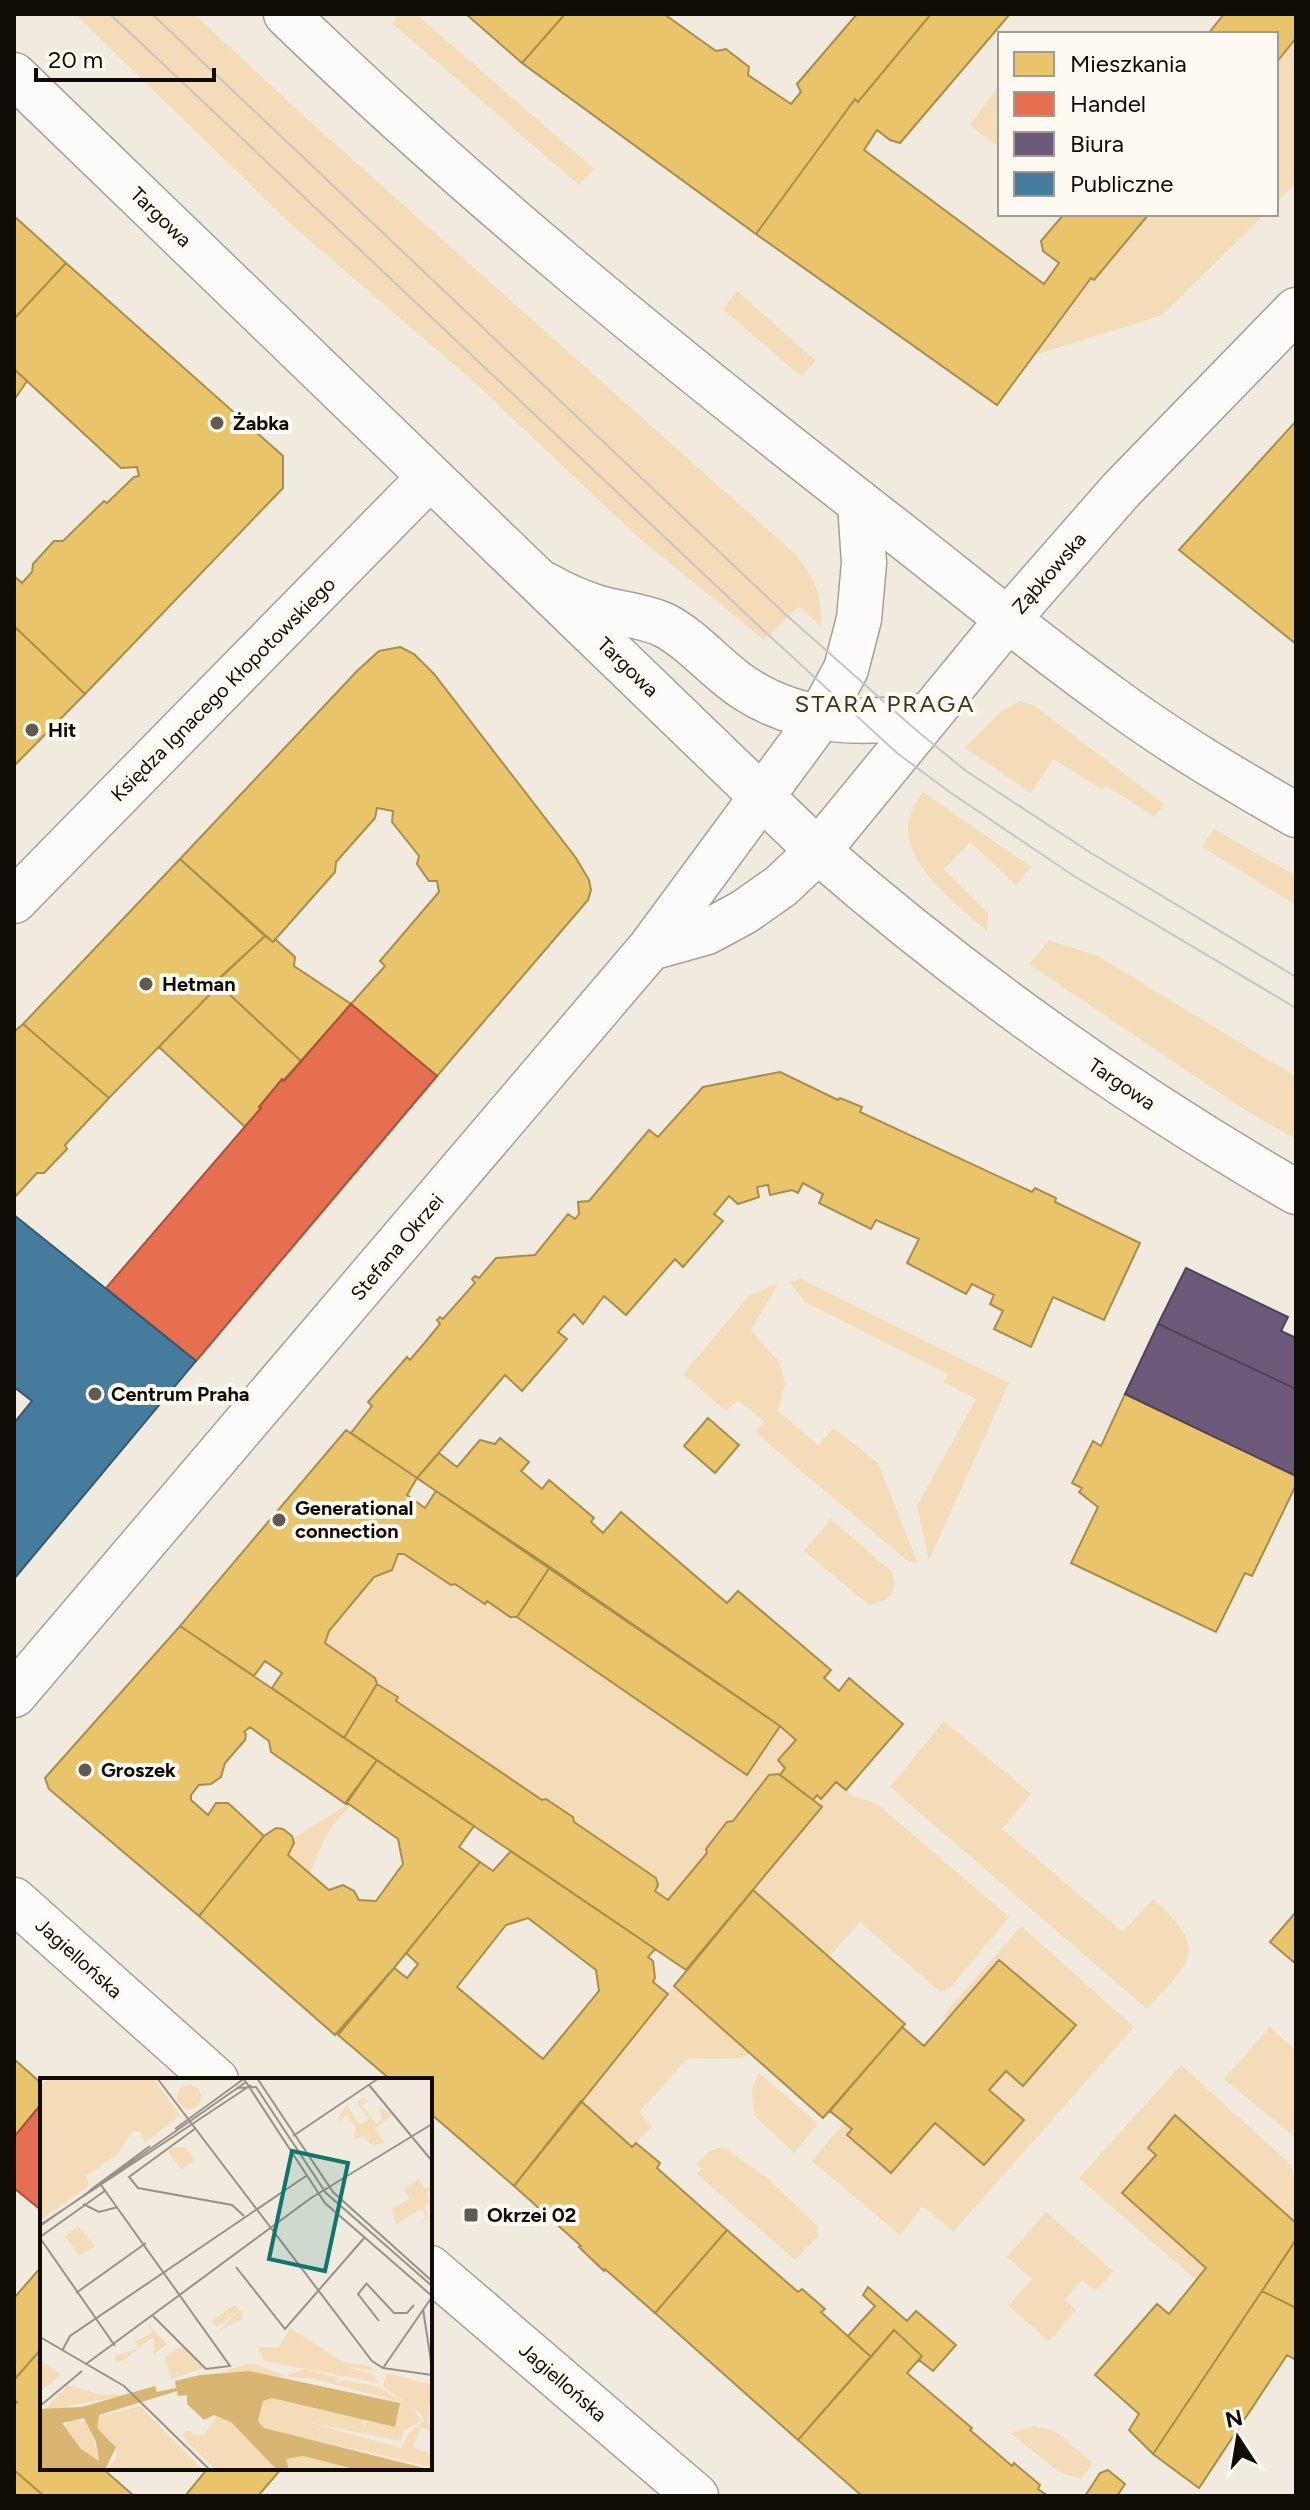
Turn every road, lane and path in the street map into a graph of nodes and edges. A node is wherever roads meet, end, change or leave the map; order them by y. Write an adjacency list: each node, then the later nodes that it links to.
1 (286, 14): 5 (street)
2 (14, 75): 4 (street, Targowa)
3 (1296, 310): 7 (street, Ząbkowska)
4 (430, 477): 6 (street, Targowa); 13 (street, Księdza Ignacego Kłopotowskiego)
5 (860, 503): 7 (street); 9 (street, Stefana Okrzei)
6 (537, 580): 9 (street); 10 (street, Targowa)
7 (1009, 618): 8 (street, Ząbkowska); 11 (street)
8 (928, 715): 9 (street); 12 (street, Ząbkowska)
9 (819, 719): 10 (street, Stefana Okrzei)
10 (762, 796): 12 (street, Targowa); 14 (street, Stefana Okrzei)
11 (1296, 815)
12 (818, 851): 14 (street); 15 (street, Targowa)
13 (14, 901)
14 (650, 948): 16 (street, Stefana Okrzei)
15 (1296, 1192)
16 (14, 1695)
17 (14, 1900): 18 (street, Jagiellońska)
18 (214, 2078)
19 (432, 2270): 20 (street, Jagiellońska)
20 (696, 2496)

